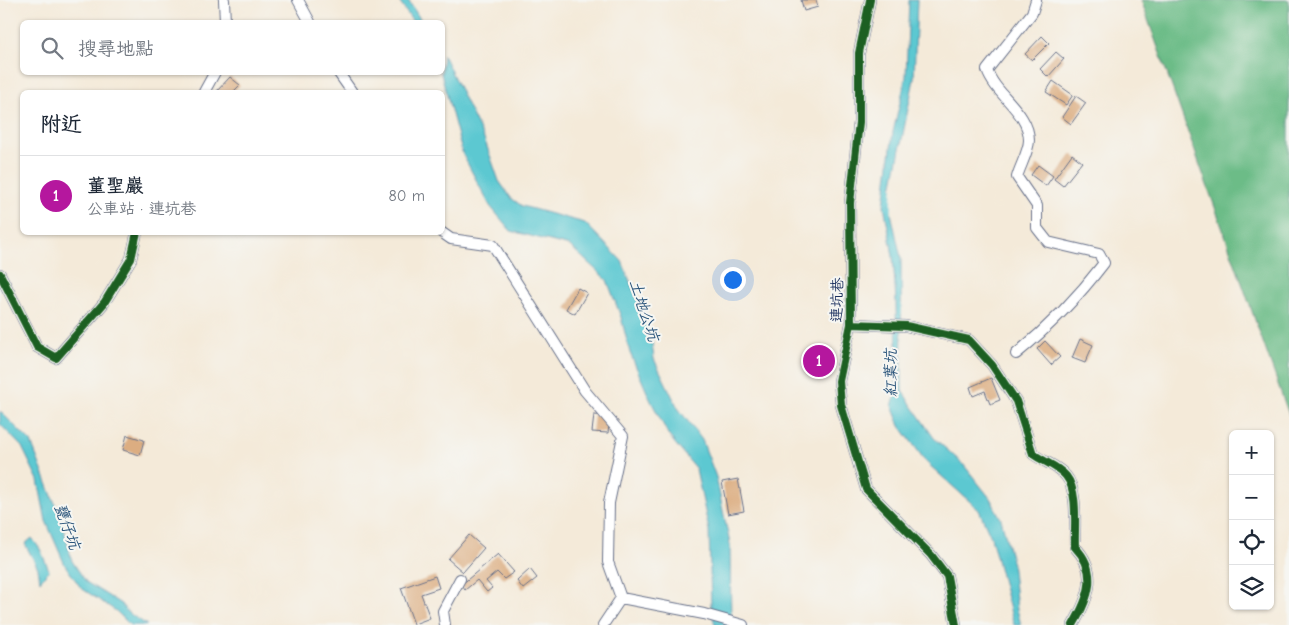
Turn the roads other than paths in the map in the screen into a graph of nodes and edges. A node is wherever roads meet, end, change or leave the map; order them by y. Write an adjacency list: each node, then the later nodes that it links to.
1 (224, 0): 5 (street)
2 (298, 0): 6 (street)
3 (870, 0): 14 (street, 連坑巷)
4 (1036, 0): 15 (street)
5 (225, 20)
6 (309, 20)
7 (213, 75): 9 (street)
8 (340, 75): 10 (street)
9 (205, 90)
10 (351, 90)
11 (136, 235): 13 (street)
12 (445, 235): 17 (street)
13 (0, 274)
14 (851, 324): 21 (street, 連坑巷); 22 (street)
15 (1016, 354)
16 (460, 579): 18 (street)
17 (621, 598): 19 (street); 20 (street)
18 (445, 625)
19 (603, 625)
20 (743, 625)
21 (956, 625)
22 (1074, 625)

